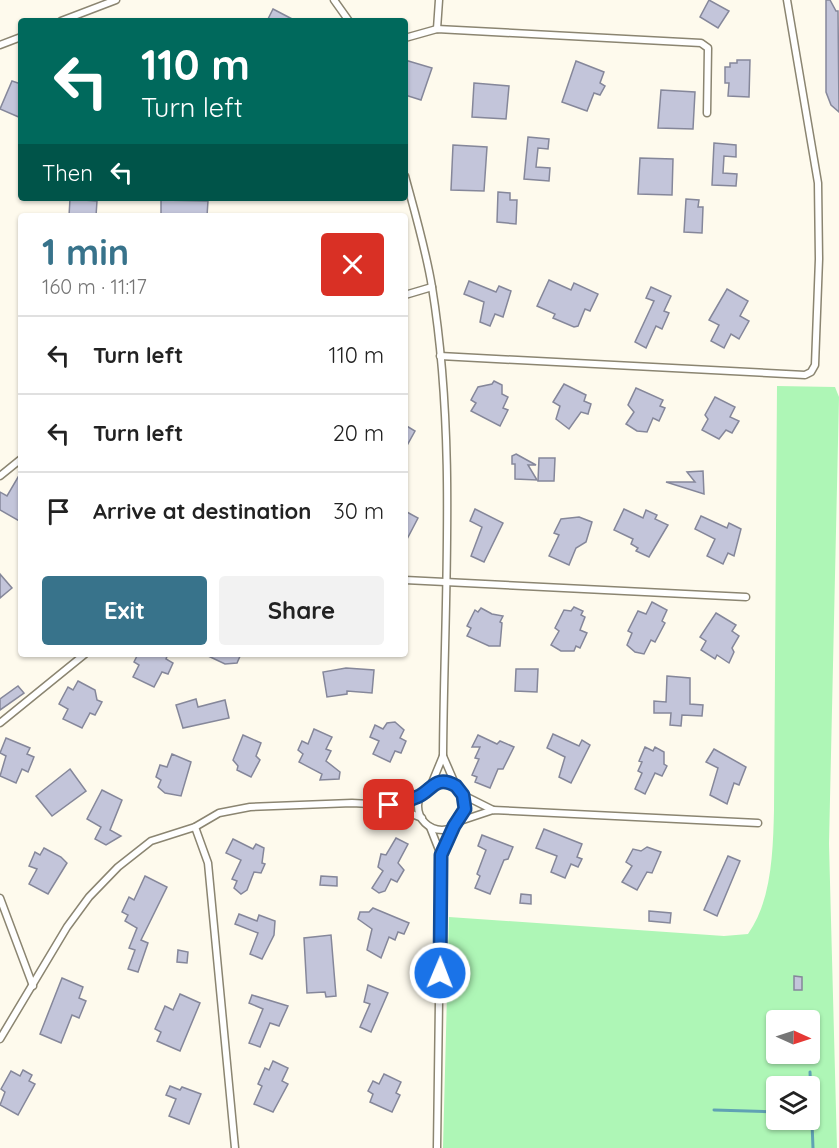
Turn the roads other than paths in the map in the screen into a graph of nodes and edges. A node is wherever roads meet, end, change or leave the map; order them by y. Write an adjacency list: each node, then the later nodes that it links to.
1 (116, 0): 5 (lane)
2 (334, 0): 6 (lane)
3 (439, 0): 7 (lane)
4 (788, 0): 15 (lane)
5 (69, 18)
6 (346, 18)
7 (437, 29): 8 (lane); 11 (lane)
8 (408, 37)
9 (18, 38): 10 (lane)
10 (0, 45)
11 (707, 113)
12 (408, 188): 13 (lane)
13 (432, 287): 14 (lane); 15 (lane)
14 (408, 294)
15 (440, 356): 19 (lane)
16 (18, 461): 17 (lane)
17 (0, 476)
18 (408, 580): 19 (lane)
19 (444, 582): 20 (lane); 23 (lane)
20 (746, 597)
21 (81, 657): 22 (lane)
22 (0, 723)
23 (443, 756): 24 (lane); 25 (lane)
24 (431, 785): 25 (lane); 27 (lane)
25 (456, 786): 26 (lane)
26 (463, 795): 29 (lane); 32 (lane)
27 (420, 796): 28 (lane); 30 (lane)
28 (389, 805): 30 (lane); 33 (lane)
29 (493, 810): 31 (lane); 32 (lane)
30 (422, 818): 34 (lane)
31 (758, 823)
32 (457, 824): 34 (lane); 35 (lane)
33 (195, 827): 37 (lane); 39 (lane)
34 (430, 827): 35 (lane)
35 (441, 855): 40 (lane)
36 (0, 898): 37 (lane)
37 (33, 986): 38 (lane)
38 (0, 1040)
39 (235, 1148)
40 (437, 1148)

